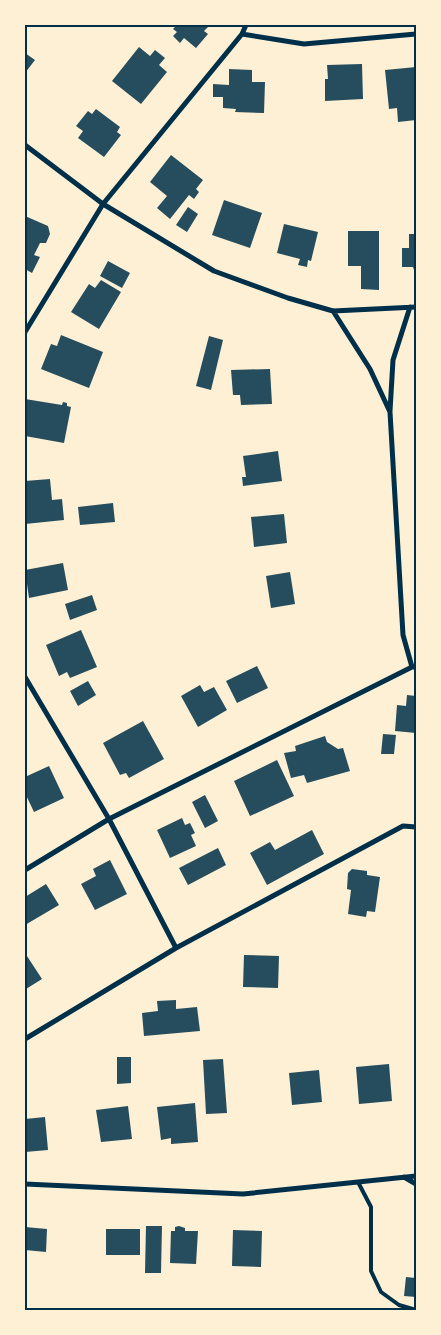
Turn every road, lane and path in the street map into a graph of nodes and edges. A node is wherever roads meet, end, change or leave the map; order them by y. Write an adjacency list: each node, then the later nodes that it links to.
1 (246, 25): 2 (street)
2 (242, 34): 3 (street); 5 (street)
3 (416, 34)
4 (25, 145): 5 (street)
5 (103, 204): 7 (street); 8 (street)
6 (413, 307): 7 (street); 9 (street)
7 (333, 310): 9 (street)
8 (25, 332)
9 (390, 412): 10 (street)
10 (414, 667): 12 (street)
11 (25, 677): 12 (street)
12 (109, 819): 14 (street); 15 (street)
13 (416, 827): 15 (street)
14 (25, 870)
15 (176, 948): 16 (street)
16 (25, 1040)
17 (416, 1176): 18 (street)
18 (404, 1177): 19 (street); 21 (street)
19 (358, 1182): 20 (street); 22 (lane)
20 (25, 1184)
21 (416, 1184)
22 (416, 1310)

